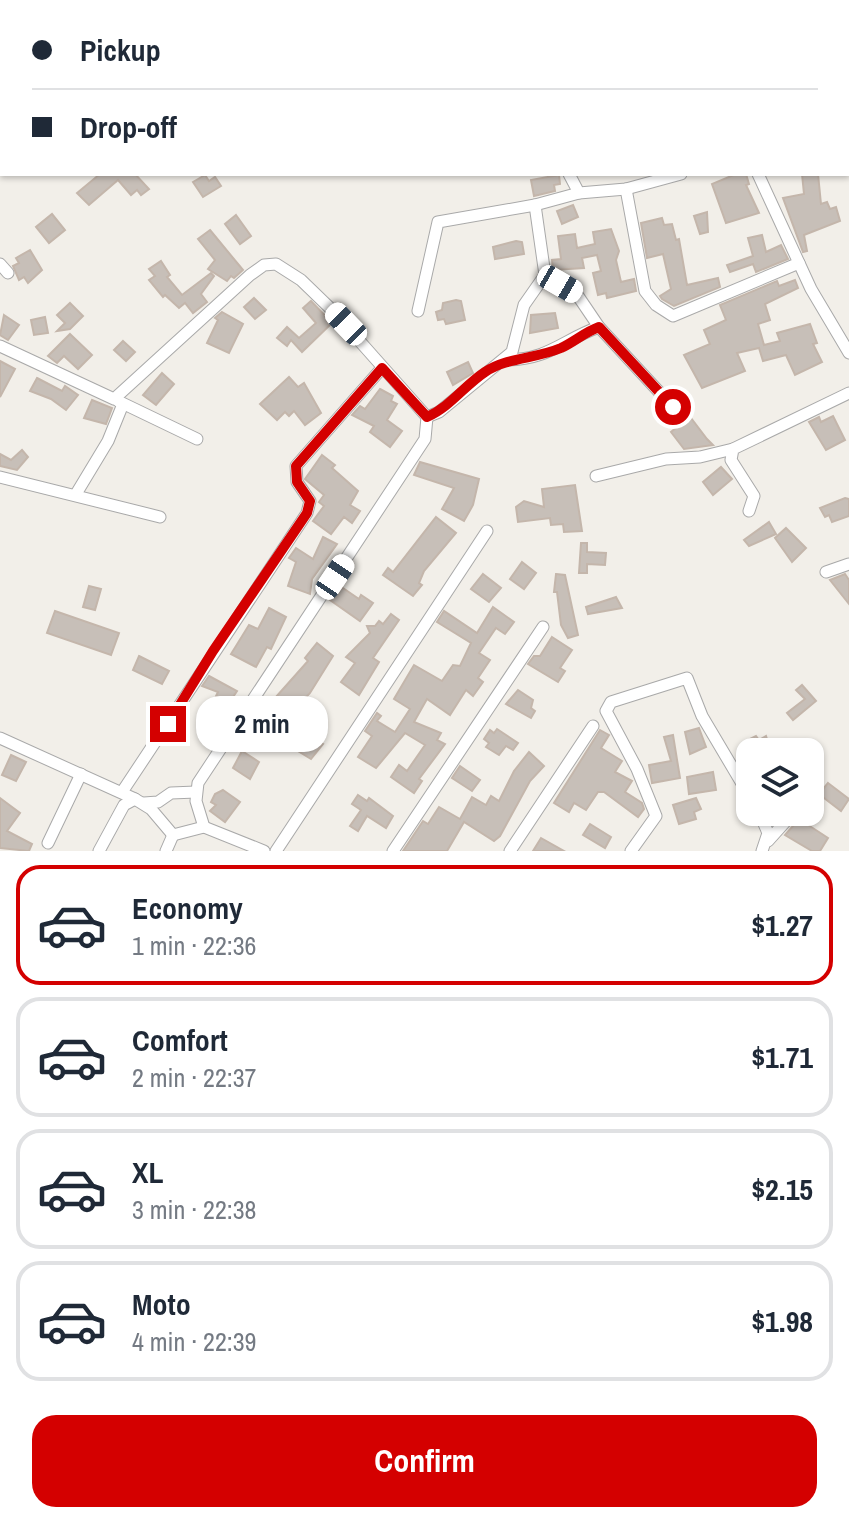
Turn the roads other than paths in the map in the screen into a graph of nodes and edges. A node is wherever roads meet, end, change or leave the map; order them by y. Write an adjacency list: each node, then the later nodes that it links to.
1 (570, 176): 5 (street)
2 (663, 176): 4 (street)
3 (759, 176): 7 (street)
4 (626, 189): 5 (street); 7 (street)
5 (579, 193): 6 (street)
6 (535, 205): 8 (street); 9 (street)
7 (799, 263): 12 (street)
8 (545, 275): 10 (street); 13 (street)
9 (418, 311)
10 (599, 327): 13 (street); 17 (street)
11 (0, 346): 16 (street)
12 (849, 353)
13 (505, 360): 18 (street)
14 (382, 368): 16 (street); 18 (street); 34 (street)
15 (849, 393): 20 (street)
16 (118, 402): 19 (street); 23 (street)
17 (673, 407)
18 (427, 417): 35 (street)
19 (197, 439)
20 (733, 449): 21 (street); 24 (street)
21 (596, 476)
22 (0, 477): 23 (street)
23 (76, 494): 25 (street)
24 (749, 511)
25 (160, 517)
26 (487, 531): 46 (street)
27 (849, 564): 28 (street)
28 (826, 572)
29 (543, 627): 47 (street)
30 (593, 726): 48 (street)
31 (0, 738): 33 (street)
32 (736, 773): 49 (street)
33 (81, 774): 34 (street); 41 (street)
34 (122, 792): 36 (street)
35 (196, 792): 36 (street); 39 (street)
36 (139, 801): 40 (street); 43 (street)
37 (766, 826): 42 (street)
38 (782, 826): 42 (street)
39 (204, 827): 40 (street); 45 (street)
40 (173, 835): 44 (street)
41 (48, 843)
42 (765, 846)
43 (99, 851)
44 (166, 851)
45 (264, 851)
46 (276, 851)
47 (393, 851)
48 (510, 851)
49 (631, 851)

